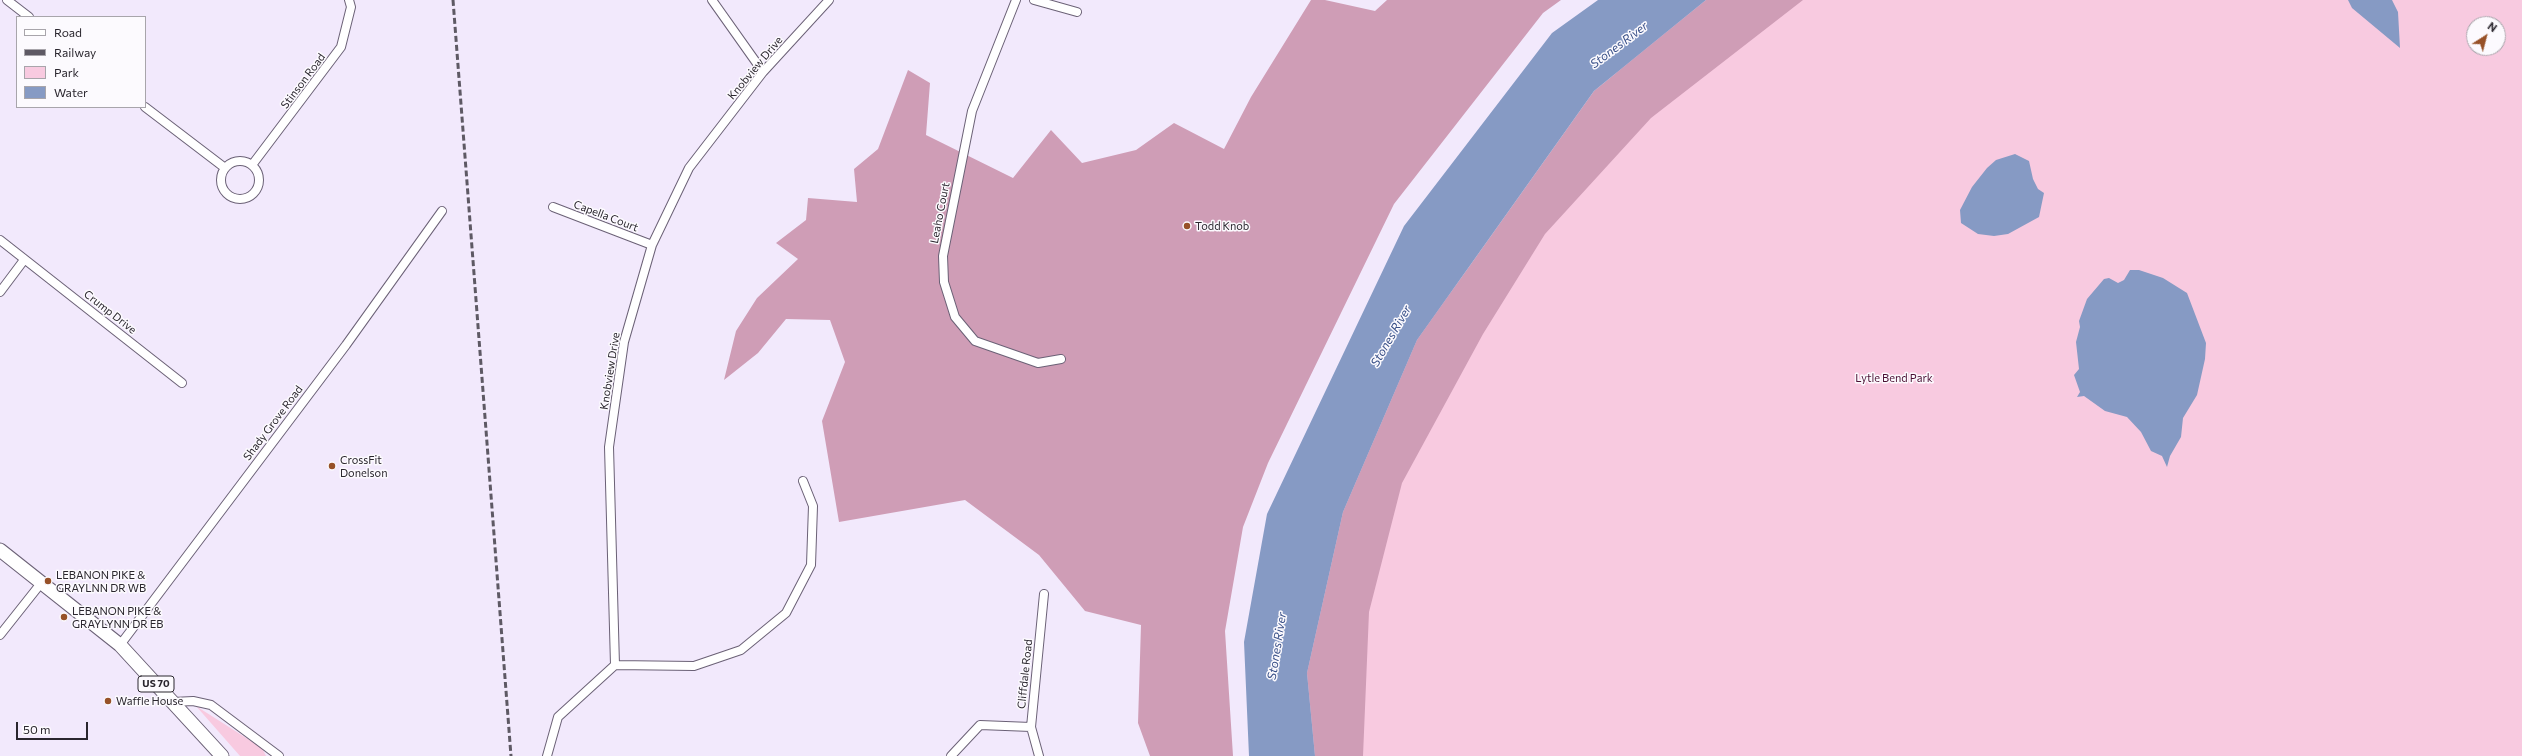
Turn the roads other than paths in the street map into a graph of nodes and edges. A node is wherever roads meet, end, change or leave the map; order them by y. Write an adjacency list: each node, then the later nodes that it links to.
1 (7, 0): 8 (street)
2 (349, 0): 11 (street, Stinson Road)
3 (712, 0): 9 (street)
4 (829, 0): 9 (street, Knobview Drive)
5 (1016, 0): 19 (street, Leaho Court)
6 (1034, 0): 7 (street)
7 (1077, 12)
8 (28, 16)
9 (763, 72): 16 (street, Knobview Drive)
10 (146, 108): 12 (street)
11 (252, 165): 12 (street); 12 (street)
12 (225, 168)
13 (553, 207): 16 (street, Capella Court)
14 (442, 211): 26 (street, Shady Grove Road)
15 (0, 240): 17 (street, Crump Drive)
16 (652, 245): 27 (street, Knobview Drive)
17 (24, 260): 18 (street); 20 (street, Crump Drive)
18 (0, 292)
19 (1061, 359)
20 (182, 383)
21 (804, 481): 27 (street)
22 (0, 550): 23 (main road, US 70)
23 (42, 582): 25 (street); 26 (main road, US 70)
24 (1044, 594): 29 (street, Cliffdale Road)
25 (0, 635)
26 (120, 645): 28 (main road, US 70)
27 (615, 665): 32 (street)
28 (173, 702): 30 (main road, US 70); 31 (street)
29 (1031, 727): 33 (street); 34 (street, Cliffdale Road)
30 (222, 756)
31 (279, 756)
32 (547, 756)
33 (951, 756)
34 (1039, 756)

